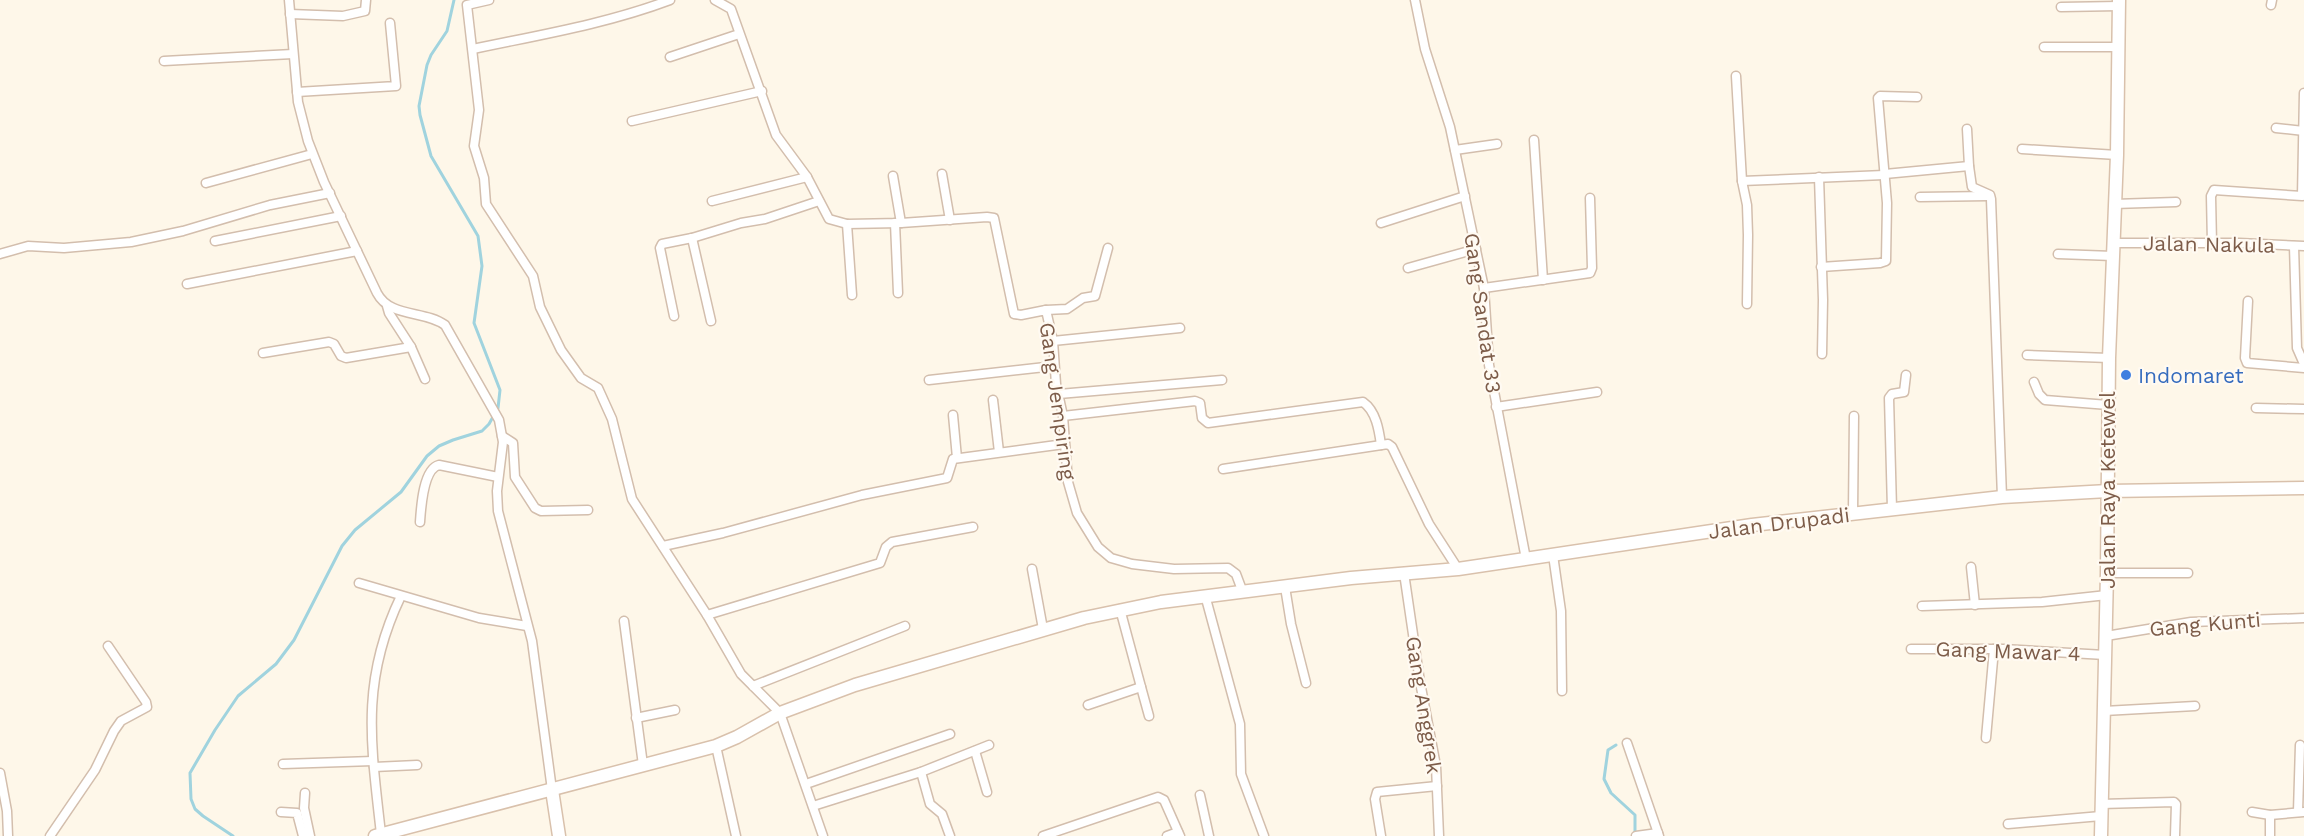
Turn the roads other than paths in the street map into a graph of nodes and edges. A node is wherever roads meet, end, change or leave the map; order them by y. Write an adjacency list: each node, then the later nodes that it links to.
1 (289, 0): 10 (street)
2 (366, 0): 10 (street)
3 (489, 0): 7 (street)
4 (670, 0): 15 (street)
5 (715, 0): 12 (street)
6 (1415, 0): 31 (street, Gang Sandat 33)
7 (467, 2): 15 (street)
8 (2119, 3): 9 (street); 14 (street, Jalan Raya Ketewel)
9 (2061, 7)
10 (290, 14): 16 (street)
11 (390, 23): 21 (street)
12 (739, 34): 17 (street); 20 (street)
13 (2044, 47): 14 (street)
14 (2118, 47): 33 (street, Jalan Raya Ketewel)
15 (473, 49): 120 (street)
16 (293, 54): 18 (street); 21 (street)
17 (670, 57)
18 (164, 61)
19 (1736, 76): 41 (street)
20 (762, 91): 24 (street); 39 (street)
21 (297, 92): 32 (street)
22 (2304, 93): 27 (street)
23 (1917, 97): 37 (street)
24 (632, 122)
25 (1967, 129): 35 (street)
26 (2276, 129): 27 (street)
27 (2304, 131): 34 (street)
28 (1534, 140): 70 (street)
29 (1497, 144): 31 (street)
30 (2022, 149): 33 (street)
31 (1455, 150): 45 (street, Gang Sandat 33)
32 (312, 154): 42 (street); 43 (street)
33 (2117, 155): 51 (street, Jalan Raya Ketewel)
34 (2303, 163): 60 (street)
35 (1969, 166): 37 (street); 44 (street)
36 (942, 174): 53 (street)
37 (1884, 175): 40 (street); 68 (street)
38 (893, 176): 54 (street)
39 (807, 177): 48 (street); 49 (street)
40 (1819, 177): 41 (street); 68 (street)
41 (1742, 181): 76 (street)
42 (206, 183)
43 (330, 193): 52 (street); 65 (street)
44 (1991, 195): 46 (street); 114 (street)
45 (1465, 196): 55 (street); 63 (street, Gang Sandat 33)
46 (1920, 197)
47 (1590, 198): 70 (street)
48 (712, 201)
49 (819, 201): 56 (street); 57 (street)
50 (2176, 201): 51 (street)
51 (2114, 204): 59 (street, Jalan Raya Ketewel)
52 (341, 216): 58 (street); 64 (street)
53 (950, 220): 54 (street, Gang Jempiring); 78 (street, Gang Jempiring)
54 (898, 223): 56 (street, Gang Jempiring); 73 (street)
55 (1381, 223)
56 (847, 224): 74 (street)
57 (692, 238): 79 (street); 80 (street)
58 (215, 242)
59 (2114, 243): 60 (street, Jalan Nakula); 67 (street, Jalan Raya Ketewel)
60 (2212, 244): 61 (street, Jalan Nakula)
61 (2299, 246): 89 (street)
62 (1108, 248): 78 (street)
63 (1476, 249): 69 (street); 72 (street, Gang Sandat 33)
64 (357, 251): 71 (street); 77 (street)
65 (0, 254)
66 (2058, 254): 67 (street)
67 (2113, 256): 87 (street, Jalan Raya Ketewel)
68 (1821, 267): 85 (street)
69 (1408, 268)
70 (1543, 280): 72 (street)
71 (188, 284)
72 (1484, 288): 99 (street, Gang Sandat 33)
73 (898, 293)
74 (852, 295)
75 (2248, 301): 89 (street)
76 (1747, 304)
77 (387, 306): 83 (street); 105 (street)
78 (1046, 310): 82 (street, Gang Jempiring)
79 (674, 315)
80 (711, 321)
81 (1180, 328): 82 (street)
82 (1053, 341): 88 (street, Gang Jempiring)
83 (411, 347): 84 (street); 91 (street)
84 (263, 353)
85 (1822, 354)
86 (2027, 355): 87 (street)
87 (2109, 358): 98 (street, Jalan Raya Ketewel)
88 (1054, 366): 92 (street); 96 (street, Gang Jempiring)
89 (2304, 366)
90 (1906, 375): 115 (street)
91 (425, 379)
92 (929, 380)
93 (1222, 380): 96 (street)
94 (2034, 382): 98 (street)
95 (1597, 392): 99 (street)
96 (1059, 394): 104 (street, Gang Jempiring)
97 (993, 400): 108 (street)
98 (2108, 405): 113 (street, Jalan Raya Ketewel)
99 (1496, 407): 122 (street, Gang Sandat 33)
100 (2256, 408): 101 (street)
101 (2304, 409)
102 (953, 415): 109 (street)
103 (1854, 416): 117 (street)
104 (1063, 417): 106 (street, Gang Jempiring); 107 (street)
105 (502, 436): 111 (street); 116 (street)
106 (1065, 444): 108 (street); 131 (street, Gang Jempiring)
107 (1382, 445): 110 (street); 125 (street)
108 (999, 452): 109 (street)
109 (957, 458): 120 (street)
110 (1223, 469)
111 (498, 477): 118 (street); 141 (street)
112 (2304, 488): 113 (street, Jalan Drupadi)
113 (2108, 491): 114 (street, Jalan Drupadi); 127 (street, Jalan Raya Ketewel)
114 (2002, 496): 115 (street, Jalan Drupadi)
115 (1892, 509): 117 (street, Jalan Drupadi)
116 (588, 510)
117 (1853, 513): 121 (street, Jalan Drupadi)
118 (420, 522)
119 (973, 526): 138 (street)
120 (663, 546): 138 (street)
121 (1553, 555): 122 (street, Jalan Drupadi); 152 (street)
122 (1526, 559): 125 (street, Jalan Drupadi)
123 (1971, 567): 135 (street)
124 (1032, 569): 143 (street)
125 (1455, 569): 126 (street, Jalan Drupadi)
126 (1404, 573): 130 (street, Jalan Drupadi); 174 (street, Gang Anggrek)
127 (2108, 573): 128 (street); 133 (street, Jalan Raya Ketewel)
128 (2188, 573)
129 (359, 583): 134 (street)
130 (1285, 587): 131 (street, Jalan Drupadi); 149 (street)
131 (1242, 590): 132 (street, Jalan Drupadi)
132 (1205, 595): 137 (street, Jalan Drupadi); 202 (street)
133 (2107, 595): 135 (street); 144 (street, Jalan Raya Ketewel)
134 (401, 596): 141 (street); 168 (street)
135 (1975, 605): 136 (street)
136 (1922, 606)
137 (1120, 609): 143 (street, Jalan Drupadi); 151 (street)
138 (707, 615): 150 (street)
139 (2304, 618): 144 (street, Gang Kunti)
140 (624, 621): 159 (street)
141 (527, 626): 176 (street)
142 (905, 626): 150 (street)
143 (1043, 629): 157 (street, Jalan Drupadi)
144 (2106, 636): 148 (street, Jalan Raya Ketewel)
145 (108, 646): 192 (street)
146 (1911, 648): 147 (street, Gang Mawar 4)
147 (1994, 649): 148 (street, Gang Mawar 4); 161 (street)
148 (2105, 655): 156 (street, Jalan Raya Ketewel)
149 (1306, 683)
150 (753, 686): 157 (street)
151 (1141, 687): 153 (street); 158 (street)
152 (1562, 692)
153 (1089, 705)
154 (2195, 706): 156 (street)
155 (675, 710): 159 (street)
156 (2104, 711): 181 (street, Jalan Raya Ketewel)
157 (780, 713): 165 (street, Jalan Drupadi); 173 (street)
158 (1149, 716)
159 (636, 718): 170 (street)
160 (950, 734): 173 (street)
161 (1986, 738)
162 (1627, 743): 190 (street)
163 (989, 745): 166 (street)
164 (2300, 745): 184 (street)
165 (716, 746): 170 (street, Jalan Drupadi); 196 (street)
166 (975, 751): 171 (street); 177 (street)
167 (283, 764): 168 (street)
168 (373, 764): 169 (street); 189 (street)
169 (417, 765)
170 (643, 765): 176 (street, Jalan Drupadi)
171 (921, 772): 180 (street); 198 (street)
172 (0, 773): 175 (street)
173 (806, 784): 180 (street)
174 (1437, 786): 203 (street); 204 (street, Gang Anggrek)
175 (1, 787): 191 (street)
176 (552, 790): 187 (street, Jalan Drupadi); 195 (street)
177 (987, 792)
178 (305, 793): 194 (street)
179 (1200, 795): 201 (street)
180 (813, 806): 197 (street)
181 (2101, 810): 186 (street); 206 (street, Jalan Raya Ketewel); 207 (street)
182 (281, 812): 193 (street)
183 (2252, 812): 185 (street)
184 (2301, 812): 185 (street)
185 (2270, 815): 208 (street)
186 (2008, 824)
187 (410, 831): 189 (street, Jalan Drupadi)
188 (1179, 834): 199 (street); 200 (street)
189 (378, 835)
190 (1659, 835): 205 (street)
191 (8, 836)
192 (51, 836)
193 (303, 836)
194 (310, 836)
195 (559, 836)
196 (736, 836)
197 (823, 836)
198 (950, 836)
199 (1043, 836)
200 (1167, 836)
201 (1209, 836)
202 (1264, 836)
203 (1381, 836)
204 (1439, 836)
205 (1639, 836)
206 (2100, 836)
207 (2175, 836)
208 (2270, 836)

